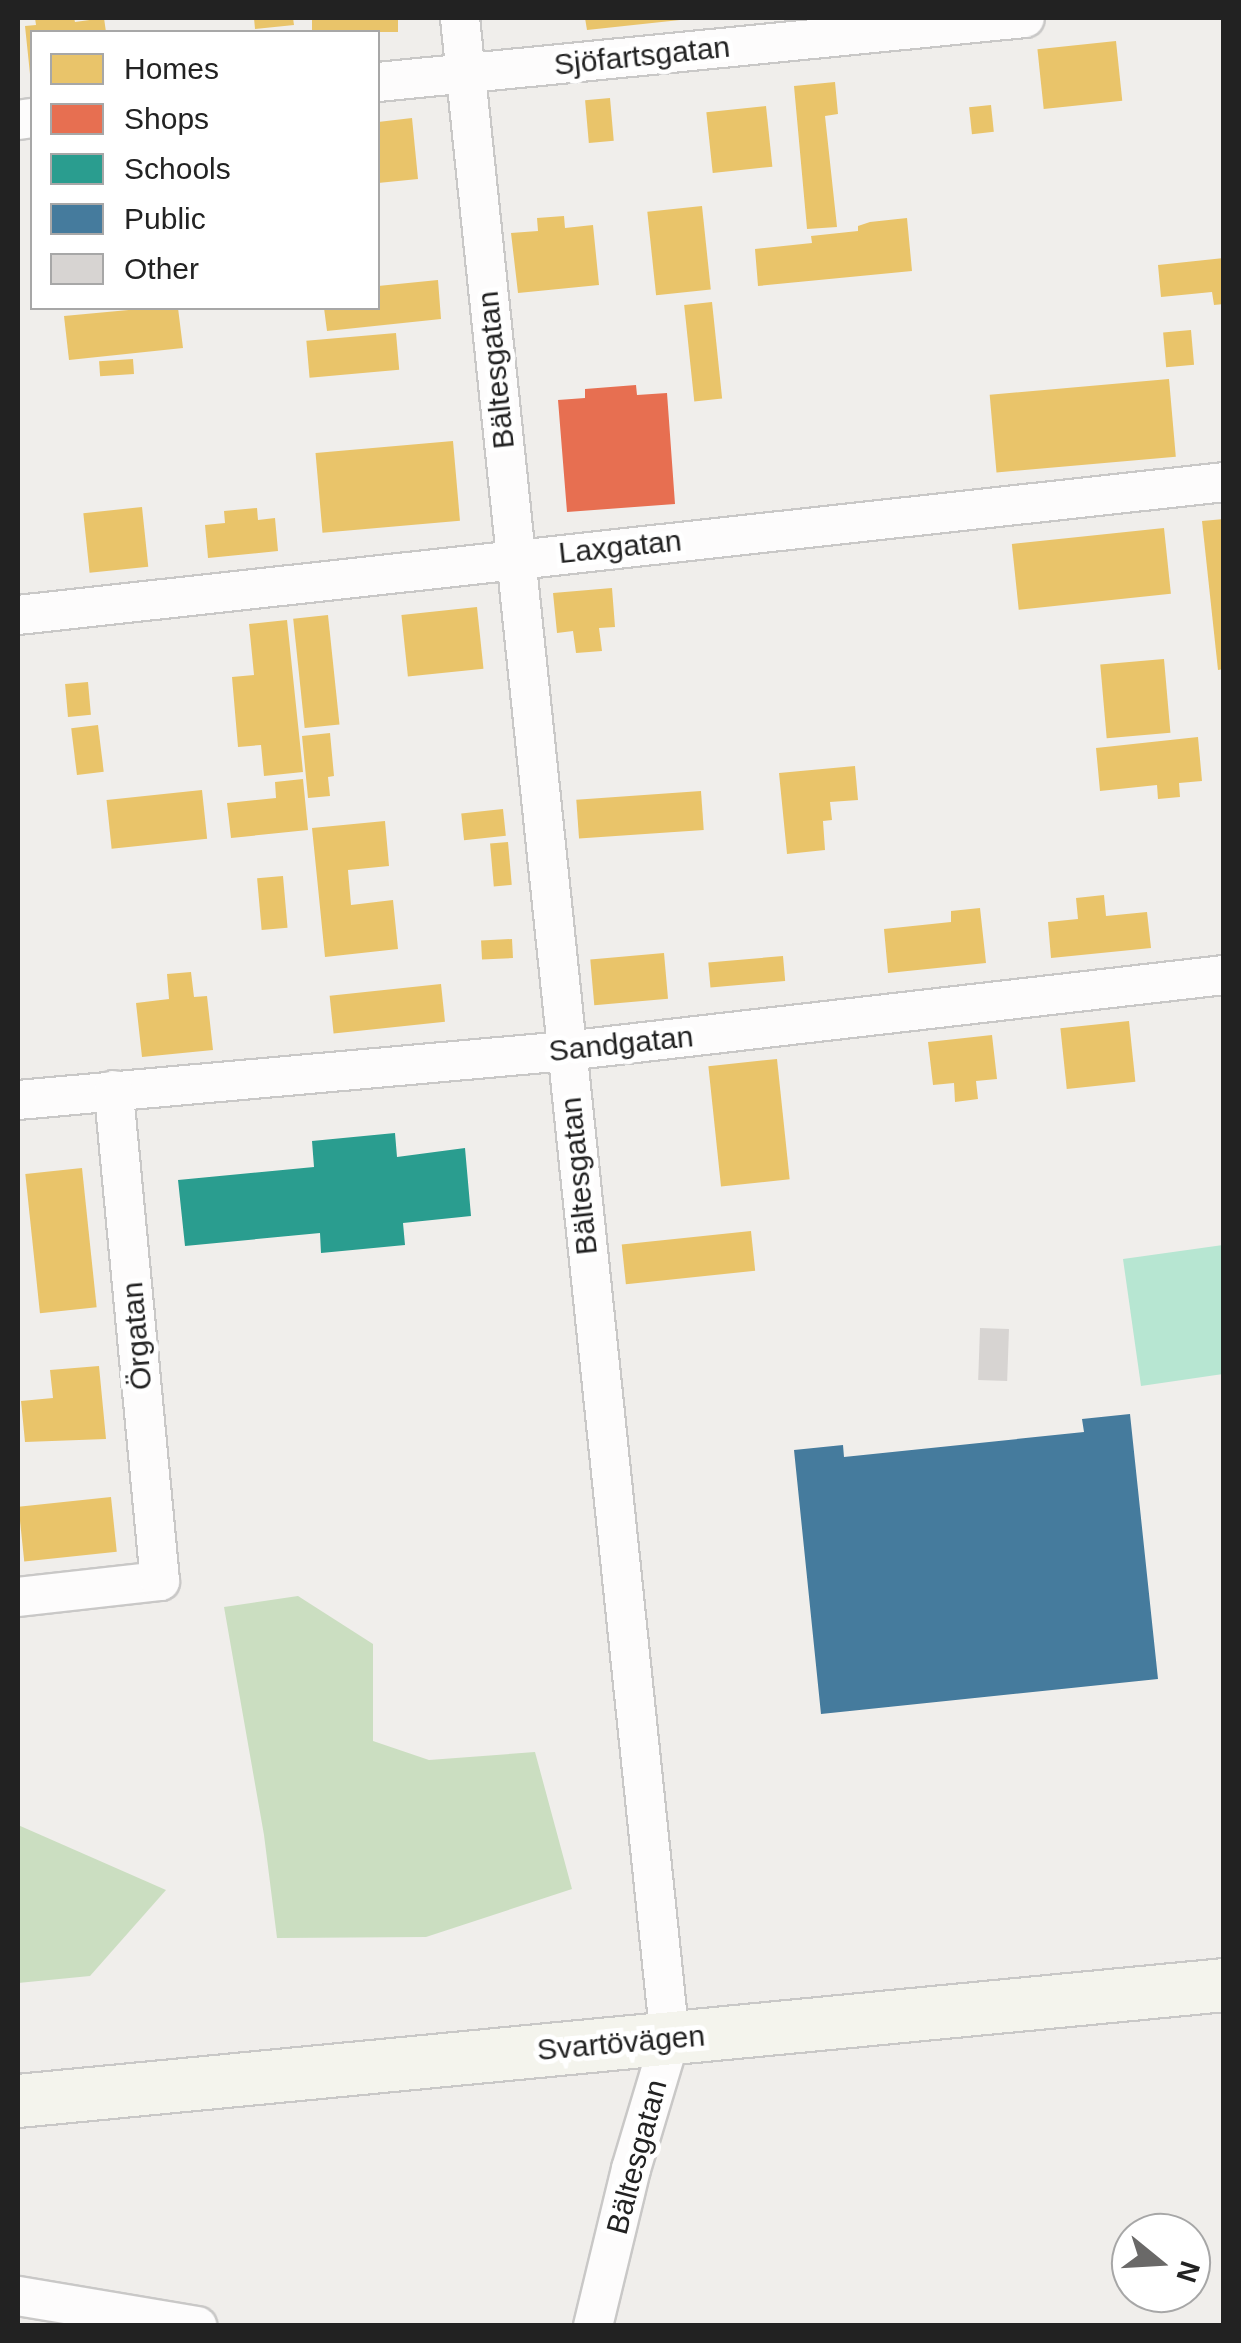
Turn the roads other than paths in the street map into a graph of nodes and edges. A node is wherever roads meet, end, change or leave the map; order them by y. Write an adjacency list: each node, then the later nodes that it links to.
1 (460, 18): 3 (street, Bältesgatan)
2 (1025, 18): 3 (street, Sjöfartsgatan)
3 (466, 74): 4 (street, Sjöfartsgatan); 6 (street, Bältesgatan)
4 (380, 82)
5 (1224, 482): 6 (street, Laxgatan)
6 (516, 558): 7 (street, Laxgatan); 9 (street, Bältesgatan)
7 (18, 615)
8 (1224, 976): 9 (street, Sandgatan)
9 (566, 1051): 10 (street, Sandgatan); 14 (street, Bältesgatan)
10 (114, 1090): 11 (street, Sandgatan); 12 (street, Örgatan)
11 (18, 1100)
12 (18, 1597)
13 (1224, 1985): 14 (main road, Svartövägen)
14 (670, 2039): 15 (main road, Svartövägen); 18 (street, Bältesgatan)
15 (18, 2100)
16 (18, 2296): 17 (street)
17 (198, 2326)
18 (593, 2326)

